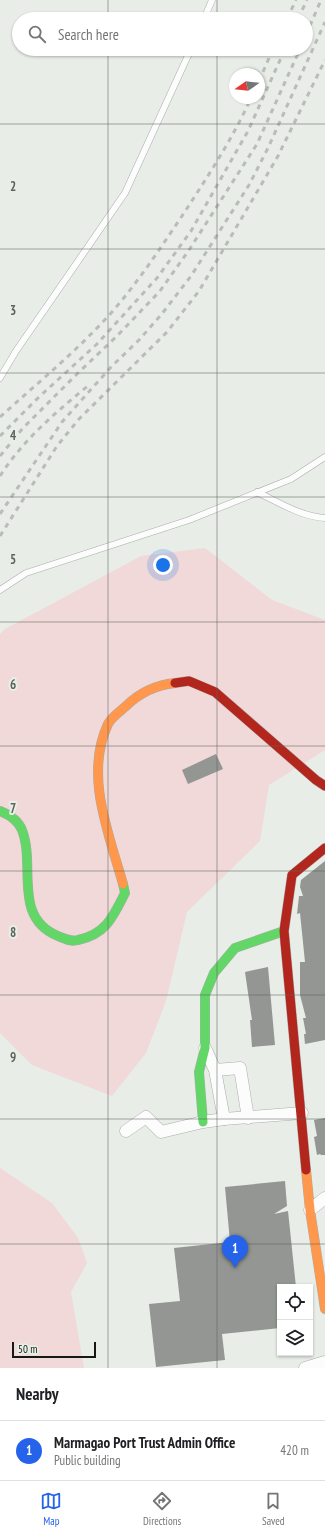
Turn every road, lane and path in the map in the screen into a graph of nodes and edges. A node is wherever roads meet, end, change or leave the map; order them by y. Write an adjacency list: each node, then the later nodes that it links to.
1 (212, 0): 2 (lane)
2 (207, 12)
3 (188, 56): 4 (lane)
4 (0, 378)
5 (325, 457): 6 (lane)
6 (258, 492): 7 (lane); 8 (lane)
7 (325, 518)
8 (0, 590)
9 (325, 786): 10 (street)
10 (0, 811)
11 (325, 848): 12 (street)
12 (284, 931): 13 (street); 15 (street)
13 (205, 1048): 14 (street); 18 (street)
14 (215, 1070): 16 (street); 17 (street)
15 (302, 1113): 16 (street); 21 (street)
16 (248, 1118): 17 (street)
17 (224, 1119): 18 (street)
18 (204, 1122): 19 (street)
19 (126, 1131)
20 (325, 1198): 21 (street)
21 (310, 1210): 22 (street)
22 (325, 1307)
23 (325, 1362): 24 (street)
24 (305, 1368)

